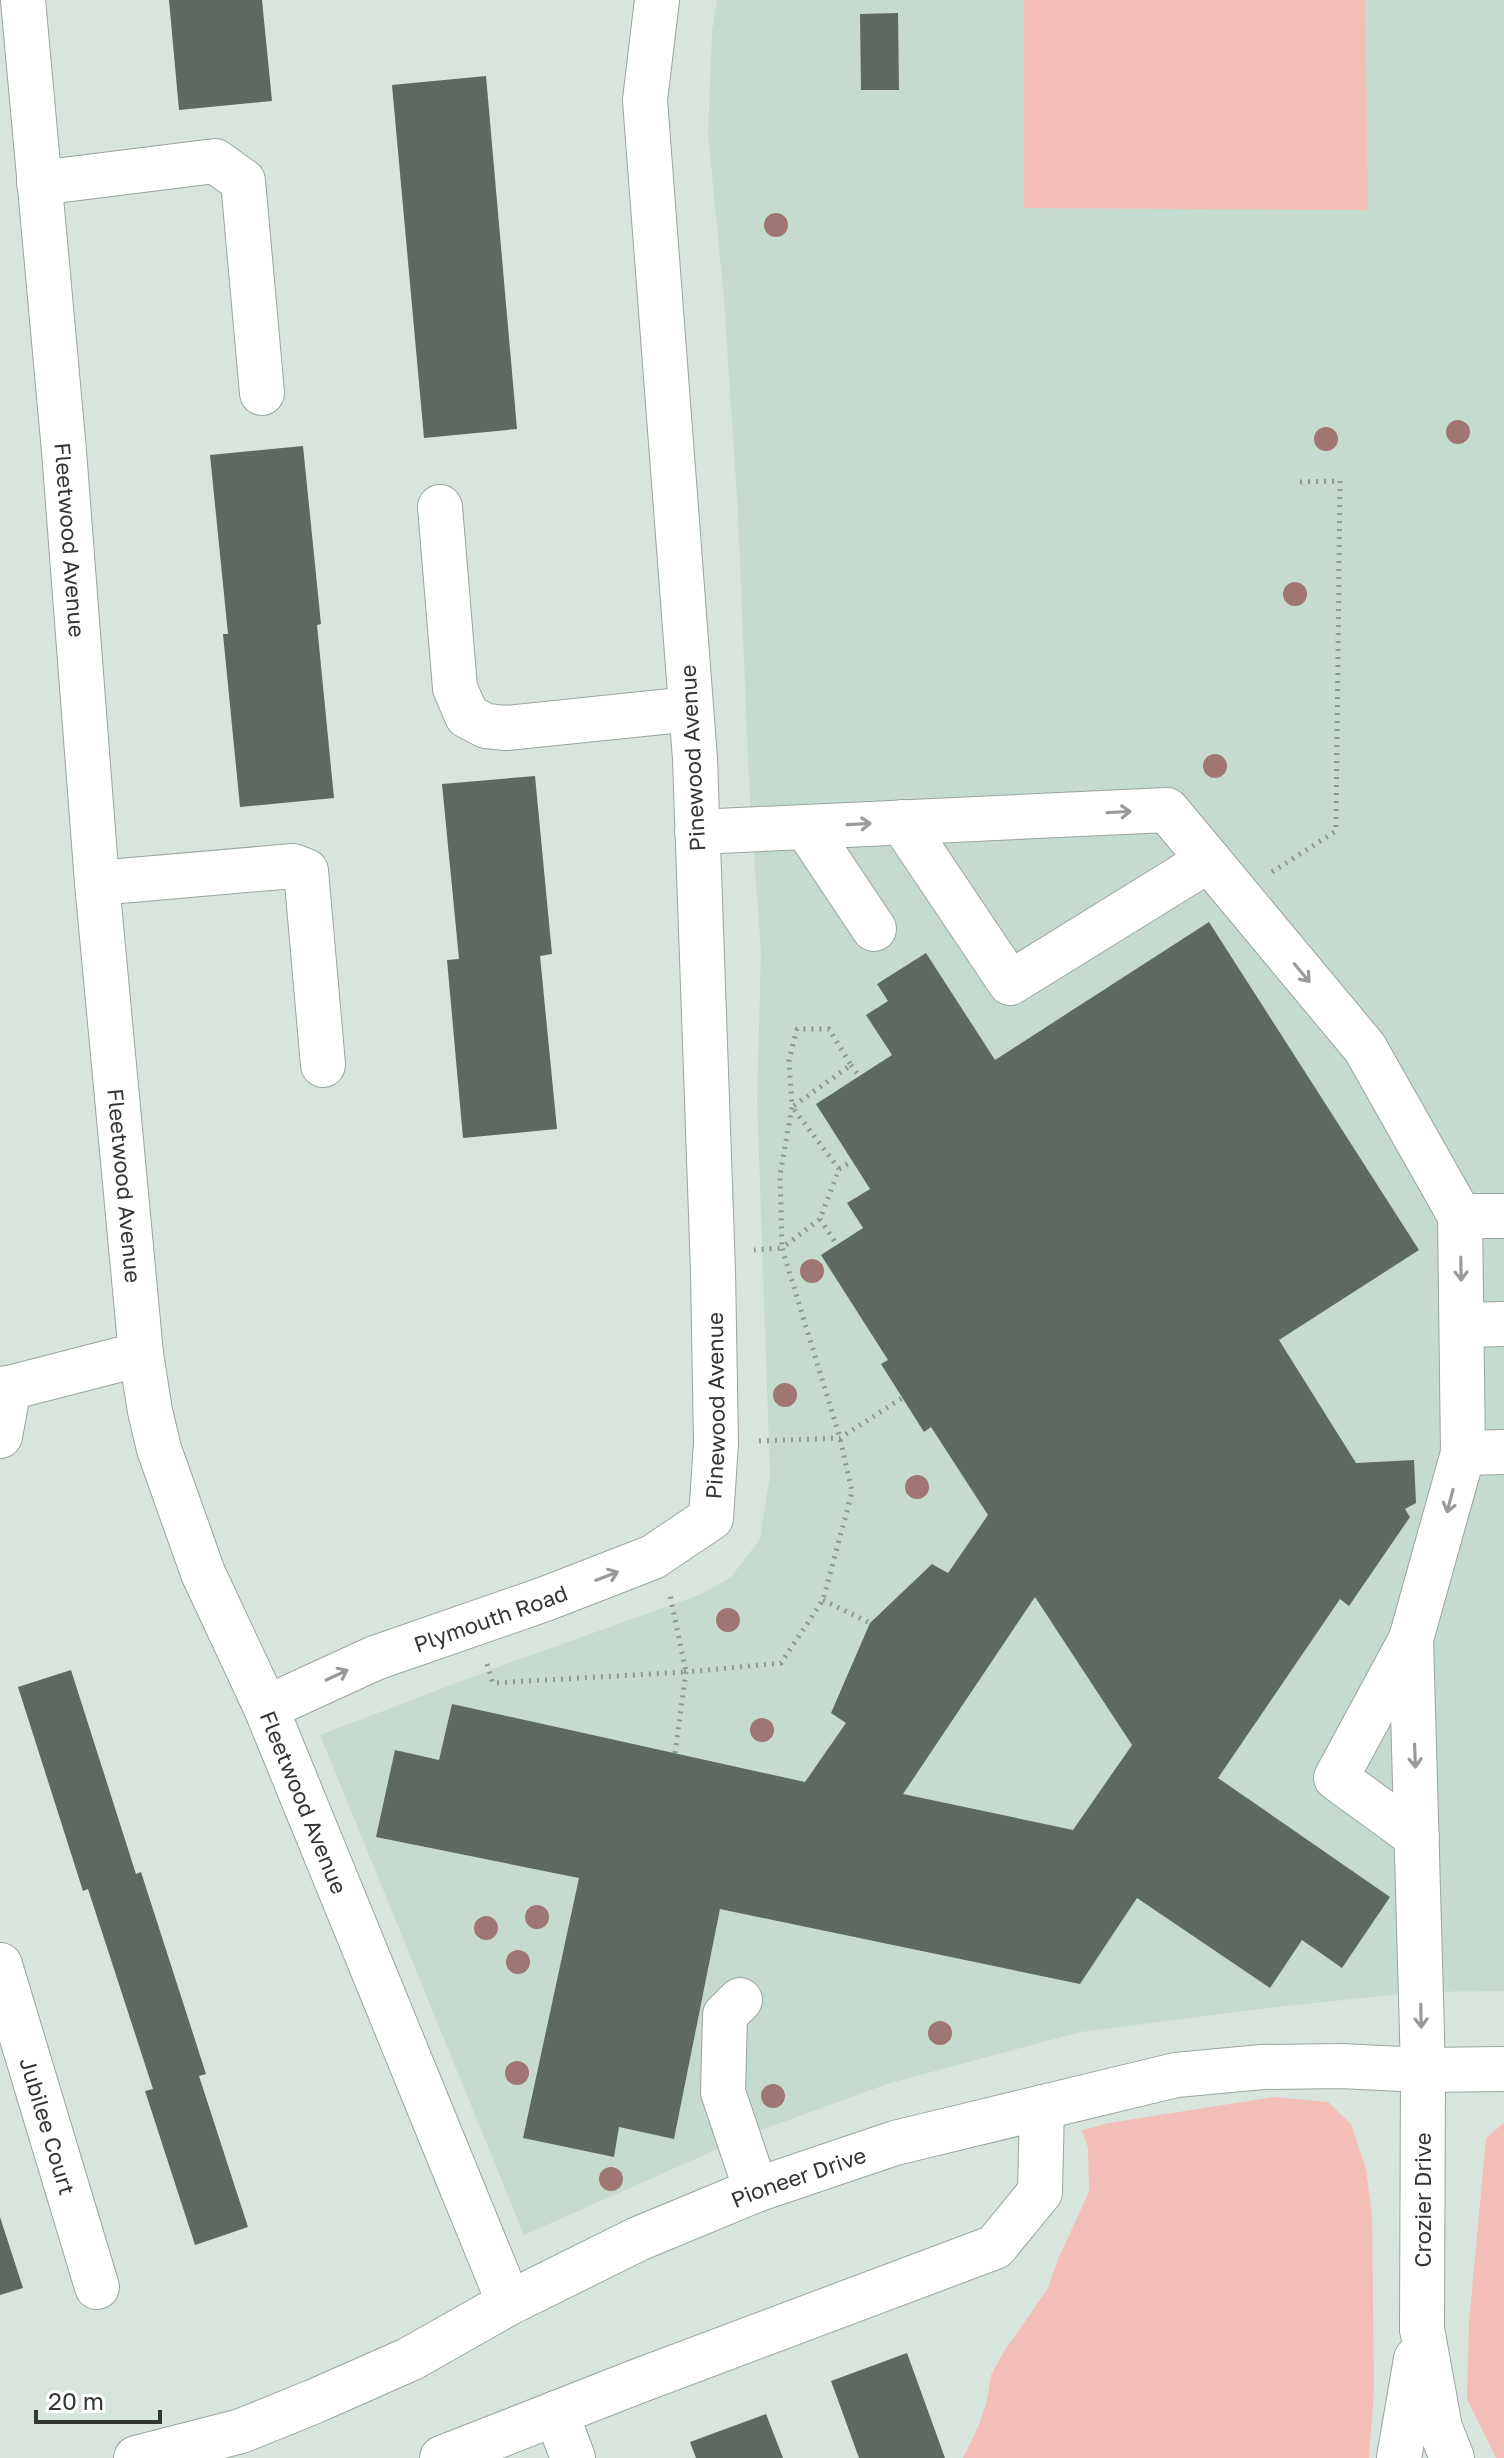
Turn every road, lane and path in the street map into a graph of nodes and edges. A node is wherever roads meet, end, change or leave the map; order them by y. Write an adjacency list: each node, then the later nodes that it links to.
1 (23, 0): 3 (street, Fleetwood Avenue)
2 (657, 0): 7 (street, Pinewood Avenue)
3 (39, 183): 4 (street); 12 (street, Fleetwood Avenue)
4 (262, 393)
5 (1299, 482): 13 (path)
6 (440, 507): 7 (street)
7 (691, 709): 10 (street, Pinewood Avenue)
8 (902, 822): 9 (street, one-way to 8); 11 (street, one-way to 11); 11 (street)
9 (806, 827): 10 (street); 14 (street)
10 (697, 832): 35 (street, Pinewood Avenue)
11 (1209, 860): 13 (street)
12 (97, 883): 15 (street); 28 (street, Fleetwood Avenue)
13 (1238, 895): 21 (street, one-way to 21)
14 (874, 929)
15 (323, 1065)
16 (851, 1065): 17 (path); 18 (path); 18 (path)
17 (859, 1076)
18 (792, 1107): 20 (path); 25 (path)
19 (853, 1161): 20 (path)
20 (839, 1169): 23 (path)
21 (1460, 1216): 22 (street); 27 (street, one-way to 27)
22 (1504, 1216)
23 (820, 1219): 24 (path); 25 (path)
24 (837, 1245)
25 (782, 1248): 26 (path); 32 (path)
26 (747, 1250)
27 (1483, 1325): 34 (street)
28 (141, 1354): 29 (street); 42 (street, Fleetwood Avenue)
29 (5, 1388): 31 (street)
30 (902, 1398): 32 (path)
31 (0, 1436)
32 (840, 1438): 33 (path); 37 (path)
33 (756, 1441)
34 (1484, 1452): 39 (street, one-way to 39)
35 (711, 1518): 42 (street, Plymouth Road, one-way to 35)
36 (670, 1595): 41 (path)
37 (823, 1600): 38 (path); 41 (path)
38 (870, 1623)
39 (1411, 1639): 44 (street, Crozier Drive, one-way to 44); 44 (street)
40 (486, 1663): 41 (path)
41 (686, 1672): 43 (path)
42 (266, 1708): 52 (street, Fleetwood Avenue)
43 (675, 1753)
44 (1417, 1837): 48 (street, Crozier Drive, one-way to 48)
45 (0, 1965): 51 (street, Jubilee Court)
46 (740, 2000): 50 (street)
47 (1504, 2069): 48 (street, Pioneer Drive)
48 (1423, 2070): 49 (street, Pioneer Drive); 53 (street, Crozier Drive)
49 (1042, 2107): 50 (street, Pioneer Drive); 54 (street)
50 (756, 2190): 52 (street, Pioneer Drive)
51 (97, 2287)
52 (509, 2303): 55 (street, Pioneer Drive)
53 (1422, 2329): 58 (street); 59 (street)
54 (556, 2413): 56 (street); 57 (street)
55 (136, 2458)
56 (442, 2458)
57 (573, 2458)
58 (1399, 2458)
59 (1452, 2458)

